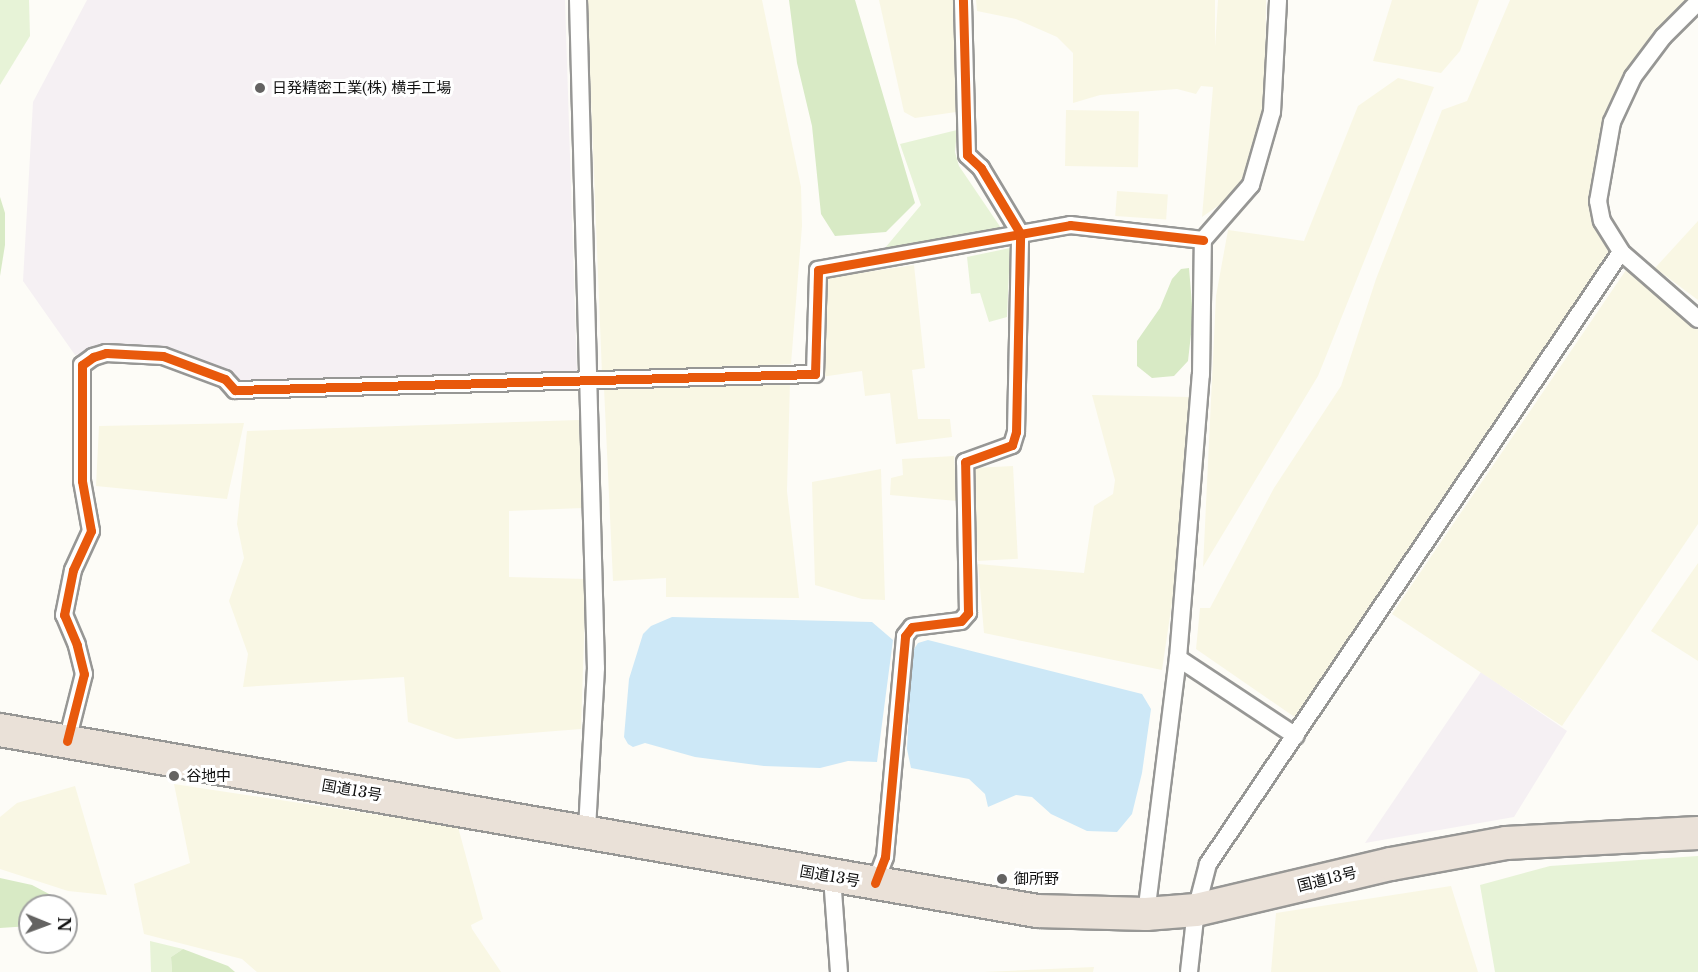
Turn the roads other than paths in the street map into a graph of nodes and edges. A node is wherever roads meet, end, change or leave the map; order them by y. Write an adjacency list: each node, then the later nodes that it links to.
1 (578, 0): 9 (street)
2 (963, 0): 5 (street)
3 (1278, 0): 6 (street)
4 (1698, 2): 7 (street)
5 (1020, 233): 6 (street); 9 (street); 17 (street)
6 (1203, 240): 10 (street)
7 (1621, 252): 8 (street); 12 (street)
8 (1698, 319)
9 (589, 379): 13 (street); 14 (street)
10 (1179, 658): 12 (street); 19 (street)
11 (0, 730): 13 (highway, 国道13号)
12 (1296, 736): 18 (street)
13 (67, 741): 14 (highway, 国道13号)
14 (587, 830): 16 (highway, 国道13号)
15 (1698, 833): 18 (highway, 国道13号)
16 (832, 877): 17 (highway, 国道13号); 20 (street)
17 (875, 883): 19 (highway, 国道13号)
18 (1196, 910): 19 (highway, 国道13号); 21 (street)
19 (1146, 914)
20 (839, 972)
21 (1189, 972)

